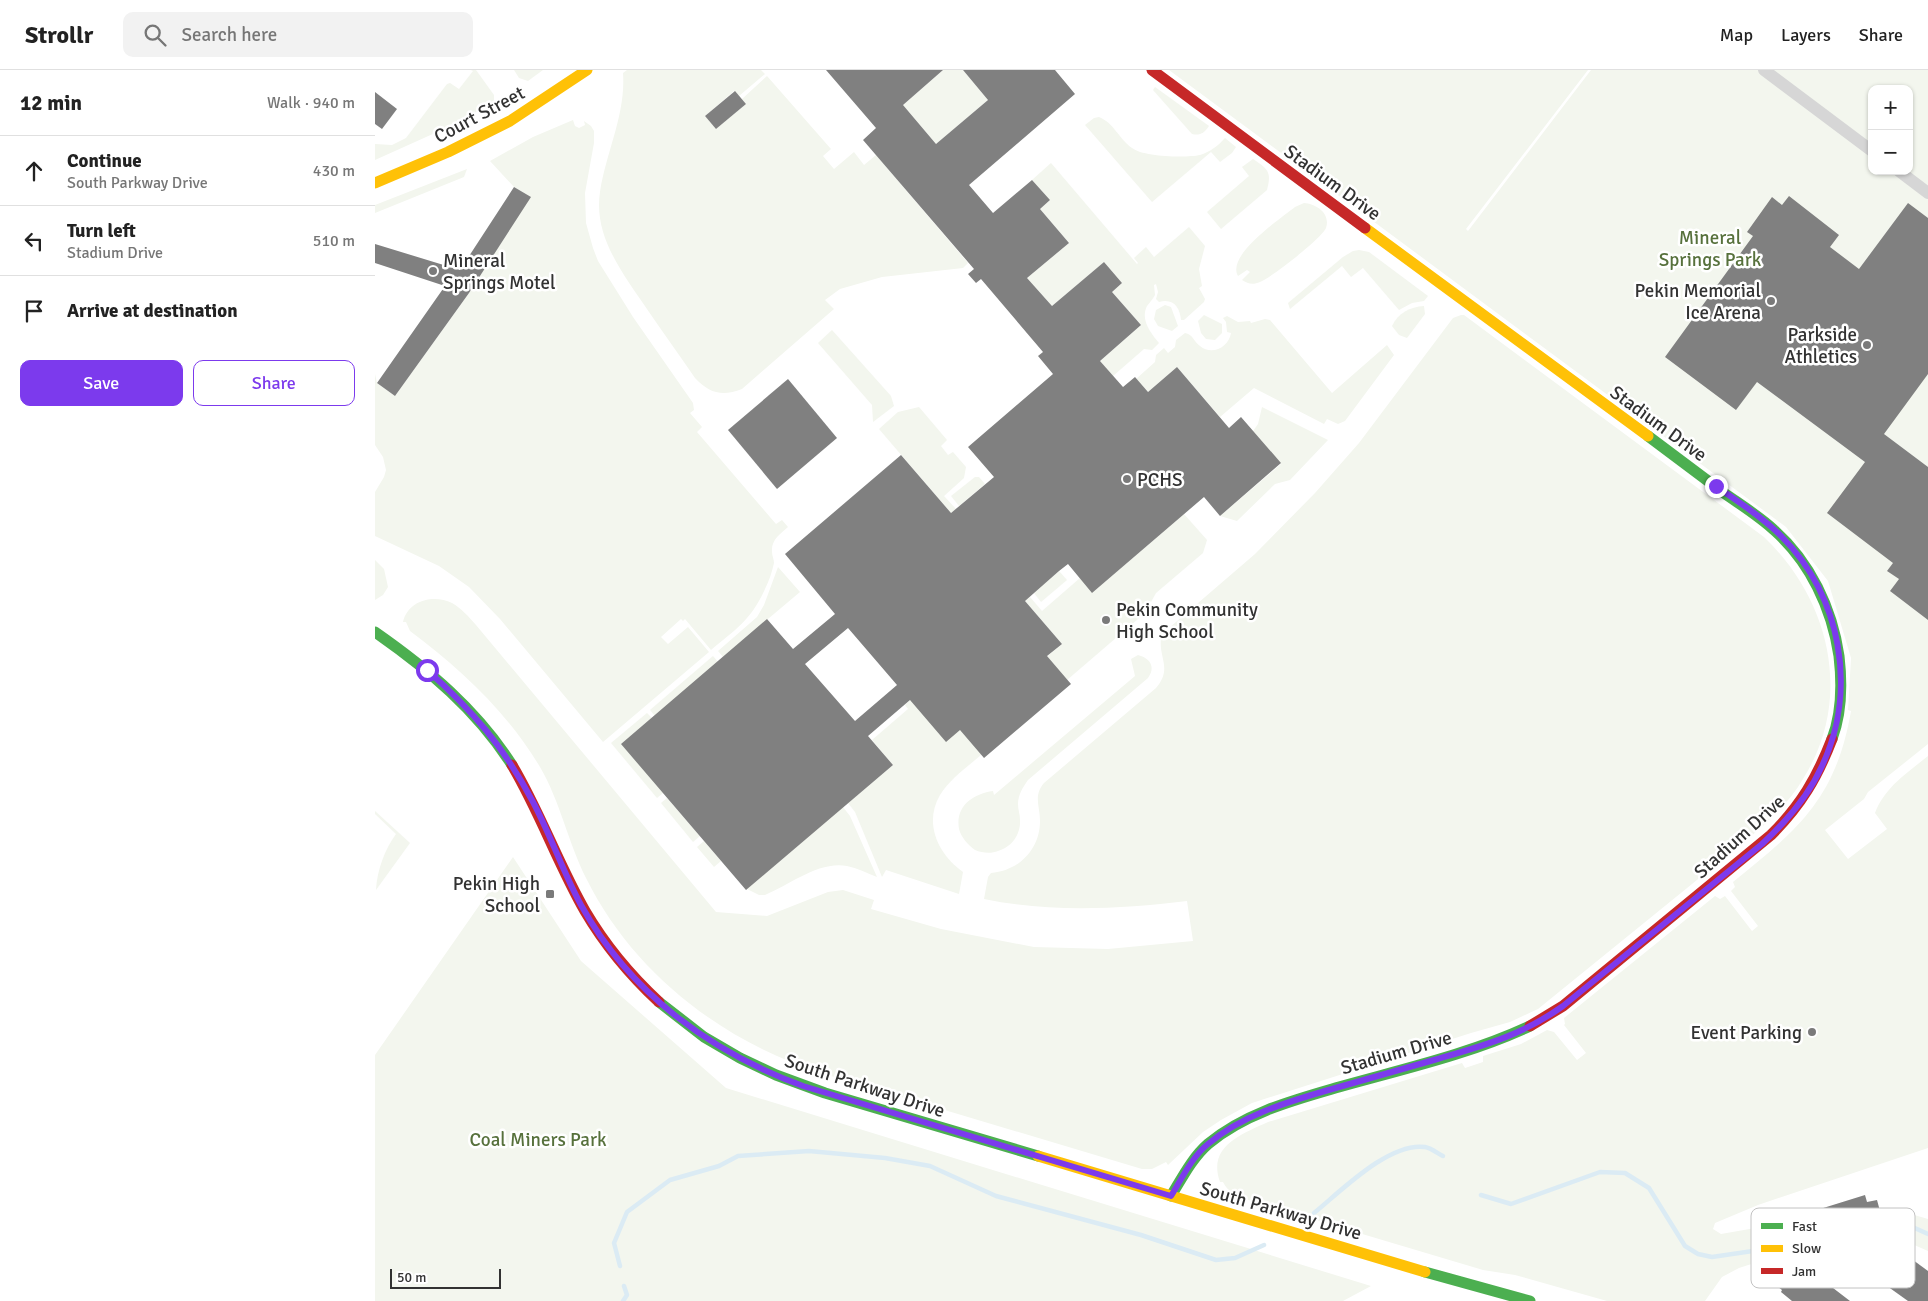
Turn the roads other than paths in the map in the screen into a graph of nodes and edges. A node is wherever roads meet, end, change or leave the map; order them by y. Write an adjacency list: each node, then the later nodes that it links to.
1 (587, 70): 5 (street, Court Street)
2 (1151, 70): 11 (street, Stadium Drive)
3 (1764, 70): 4 (street)
4 (1868, 148)
5 (410, 167): 7 (street, Court Street); 8 (street, Court Street)
6 (1904, 175): 9 (street)
7 (375, 179)
8 (375, 183)
9 (1928, 193)
10 (375, 632): 11 (street, South Parkway Drive)
11 (1171, 1196): 12 (street, South Parkway Drive)
12 (1531, 1301)

